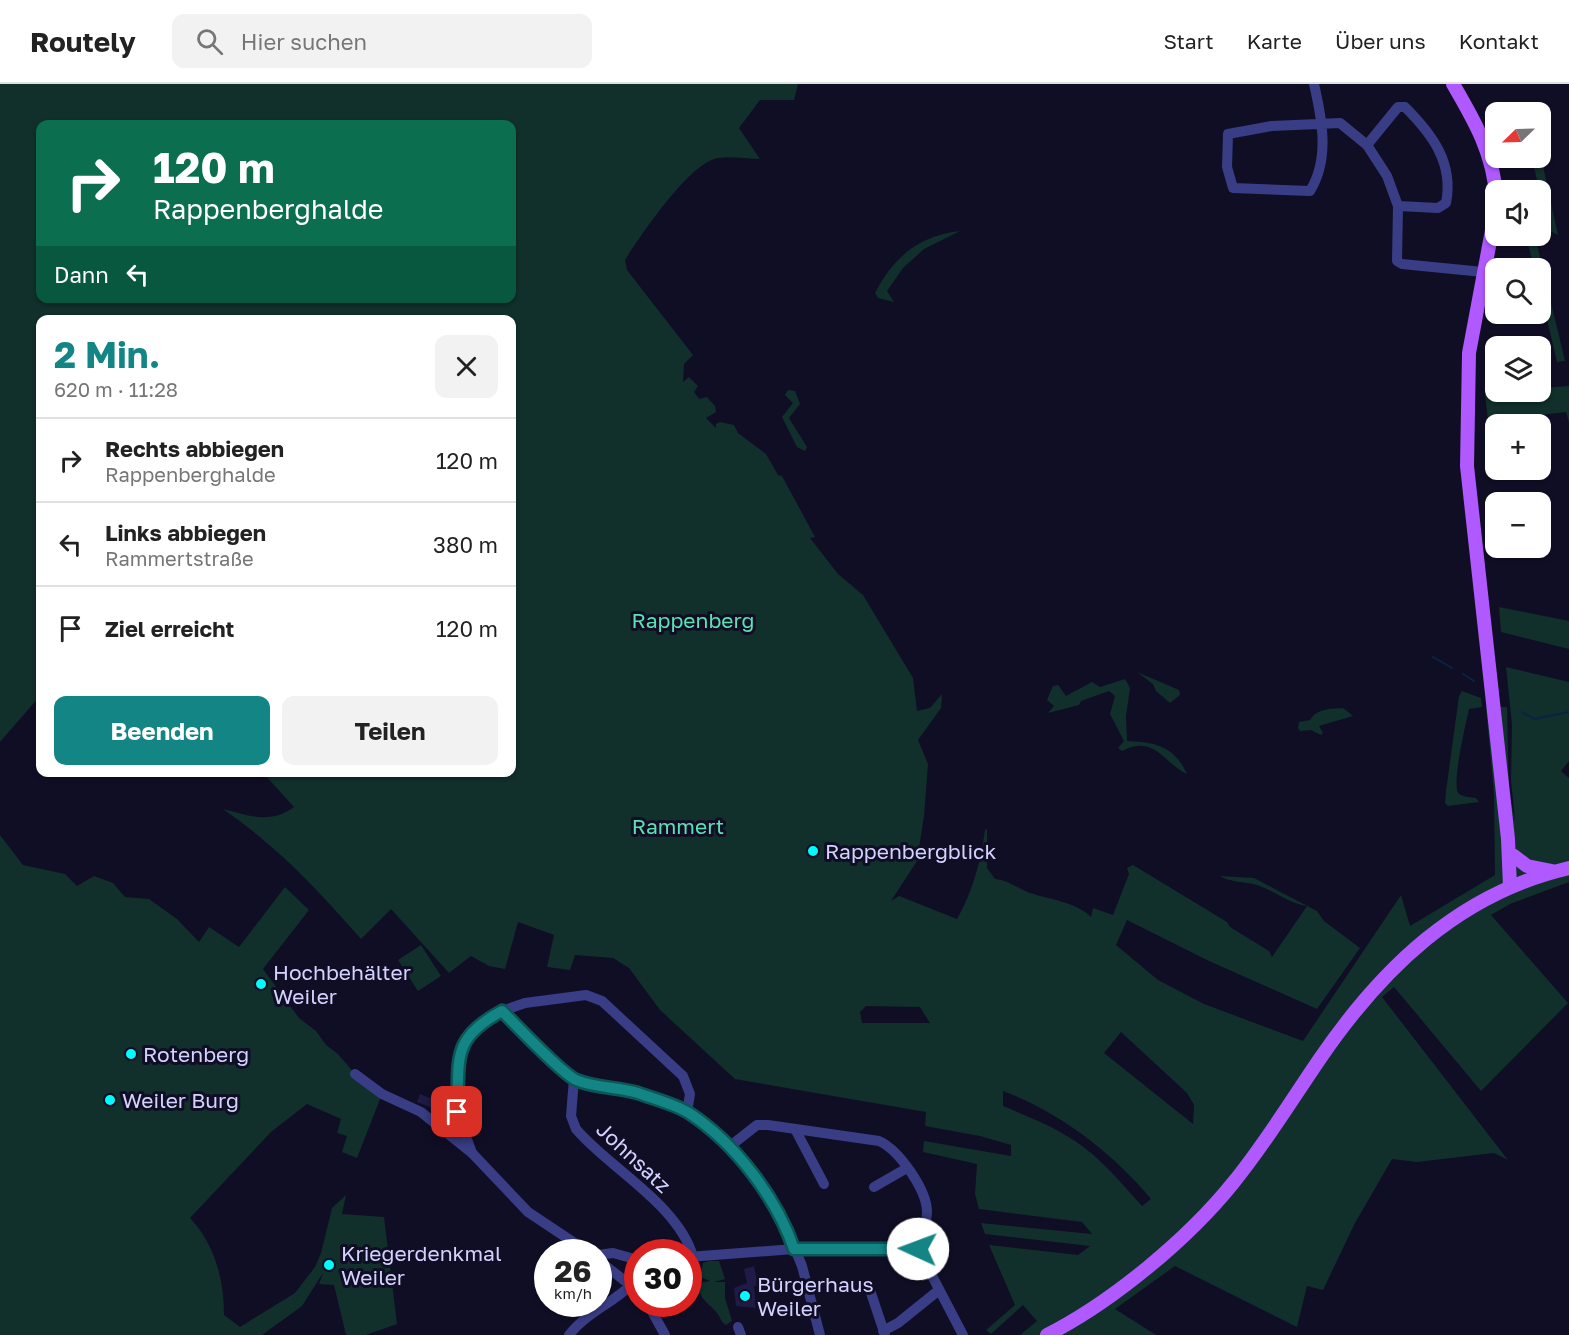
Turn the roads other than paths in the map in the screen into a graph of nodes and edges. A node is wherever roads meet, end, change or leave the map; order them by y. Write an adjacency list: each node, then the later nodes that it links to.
1 (1314, 84): 3 (street)
2 (1454, 84): 5 (main road)
3 (1321, 122): 3 (street); 4 (street)
4 (1367, 145): 6 (street); 6 (street)
5 (1494, 180)
6 (1398, 206): 8 (street)
7 (1488, 246): 8 (main road)
8 (1483, 272): 9 (main road)
9 (1508, 839): 10 (main road); 13 (main road)
10 (1515, 856): 12 (main road); 13 (main road)
11 (1569, 868): 12 (main road)
12 (1554, 871): 13 (main road)
13 (1514, 886): 34 (main road)
14 (502, 1011): 16 (street); 17 (street); 20 (street)
15 (355, 1074): 20 (street)
16 (574, 1080): 17 (street); 25 (street, Johnsatz)
17 (687, 1112): 19 (street)
18 (795, 1129): 19 (street); 21 (street); 22 (street)
19 (729, 1147): 26 (street)
20 (472, 1153): 24 (street)
21 (907, 1168): 23 (street); 27 (street)
22 (824, 1184)
23 (874, 1187)
24 (568, 1239)
25 (685, 1239)
26 (794, 1249): 27 (street); 28 (street); 39 (street)
27 (918, 1249): 31 (street)
28 (702, 1256)
29 (612, 1270): 30 (street)
30 (624, 1280)
31 (939, 1290): 36 (street); 40 (street)
32 (871, 1293): 36 (street)
33 (624, 1294): 37 (street)
34 (1099, 1302): 41 (main road); 42 (main road)
35 (655, 1317): 38 (street)
36 (884, 1333)
37 (569, 1335)
38 (665, 1335)
39 (820, 1335)
40 (963, 1335)
41 (1047, 1335)
42 (1060, 1335)

